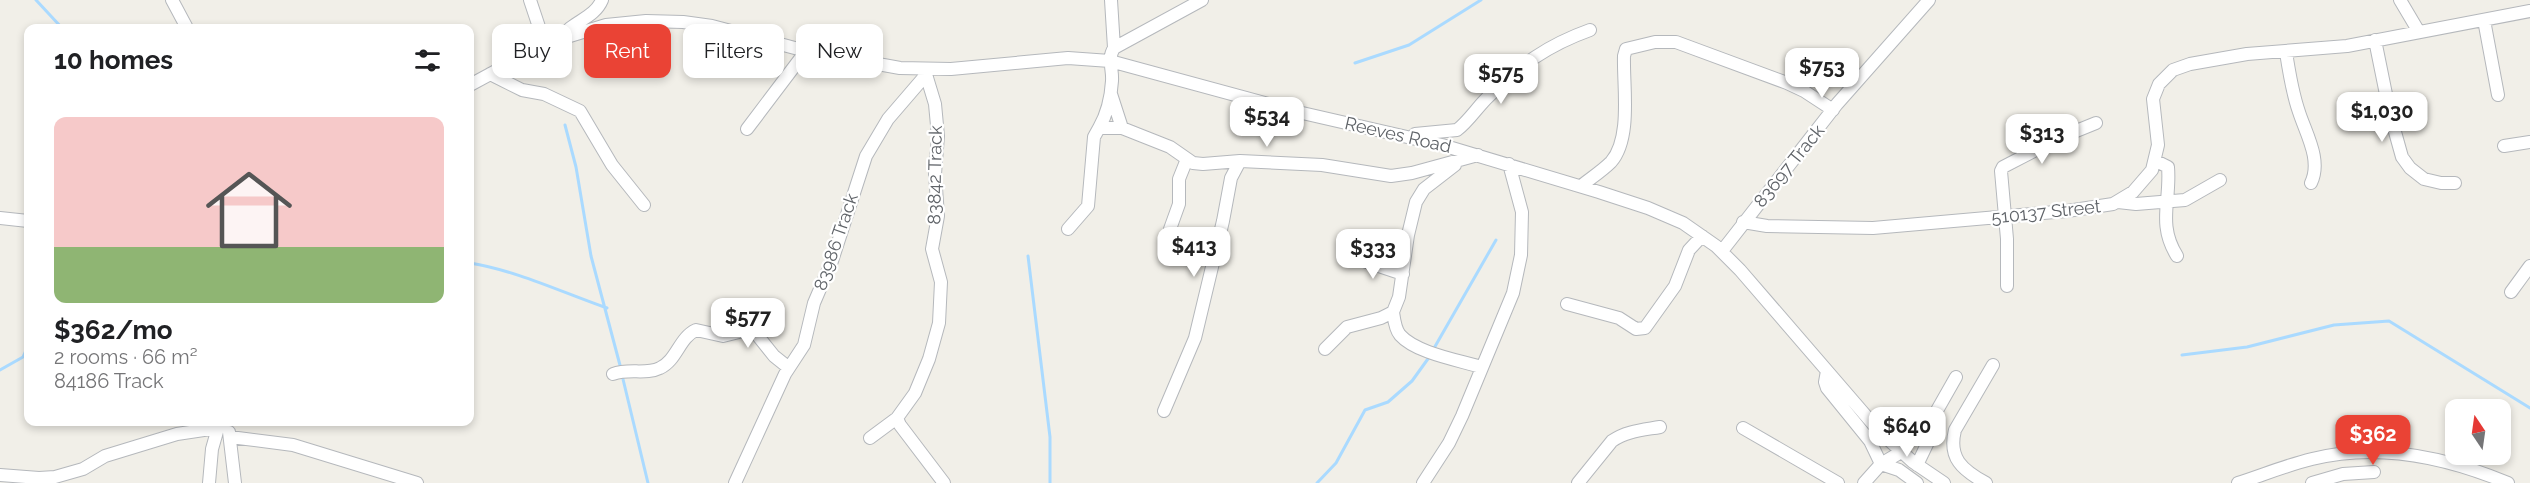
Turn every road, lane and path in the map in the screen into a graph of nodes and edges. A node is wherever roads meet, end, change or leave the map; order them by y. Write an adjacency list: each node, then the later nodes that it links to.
1 (172, 0): 10 (street)
2 (531, 0): 11 (street)
3 (602, 0): 12 (street)
4 (1111, 0): 18 (street)
5 (1202, 0): 18 (street)
6 (1929, 0): 28 (street, 83697 Track)
7 (2400, 0): 14 (street)
8 (2530, 11): 9 (street)
9 (2484, 20): 14 (street); 27 (street)
10 (185, 24)
11 (538, 24)
12 (572, 26)
13 (1590, 30): 33 (street)
14 (2419, 32): 16 (street)
15 (572, 35): 17 (street, Reeves Road)
16 (2375, 40): 19 (street); 44 (street)
17 (796, 48)
18 (1114, 48): 20 (street)
19 (2286, 52): 40 (street); 43 (street)
20 (1110, 61): 23 (street, Reeves Road); 26 (street); 33 (street, Reeves Road)
21 (796, 64): 32 (street)
22 (883, 66): 23 (street, Reeves Road)
23 (925, 73): 70 (street, 83986 Track); 75 (street, 83842 Track)
24 (490, 74): 25 (street, Reeves Road); 48 (street)
25 (474, 83)
26 (1111, 93): 30 (street); 31 (street)
27 (2499, 95)
28 (1833, 110): 45 (street); 52 (street, 83697 Track)
29 (2096, 123): 49 (street)
30 (1099, 128): 31 (street); 53 (street)
31 (1122, 128): 37 (street)
32 (747, 129)
33 (1402, 136): 36 (street, Reeves Road)
34 (2530, 142): 35 (street)
35 (2504, 146)
36 (1478, 155): 39 (street); 41 (street, Reeves Road)
37 (1186, 159): 38 (street); 54 (street)
38 (1240, 161): 39 (street); 74 (street)
39 (1462, 161): 60 (street)
40 (2156, 161): 46 (street, 510137 Street); 47 (street)
41 (1509, 164): 45 (street, Reeves Road); 69 (street)
42 (2220, 180): 47 (street)
43 (2312, 183)
44 (2455, 183)
45 (1581, 186): 55 (street, Reeves Road)
46 (2118, 202): 47 (street); 49 (street, 510137 Street)
47 (2165, 202): 57 (street)
48 (644, 206)
49 (2006, 217): 52 (street, 510137 Street); 61 (street)
50 (0, 218): 51 (street)
51 (24, 221)
52 (1743, 222): 56 (street, 83697 Track)
53 (1068, 229)
54 (1170, 229)
55 (1702, 236): 56 (street, Reeves Road); 63 (street)
56 (1722, 252): 71 (street, Reeves Road)
57 (2177, 256)
58 (1352, 257): 60 (street)
59 (2530, 266): 62 (street)
60 (1403, 274): 65 (street)
61 (2007, 286)
62 (2511, 292)
63 (1567, 304)
64 (721, 306): 66 (street)
65 (1393, 312): 67 (street); 69 (street)
66 (751, 329): 70 (street); 72 (street)
67 (1324, 350)
68 (1993, 365): 99 (street)
69 (1481, 367): 93 (street)
70 (789, 368): 91 (street, 83986 Track)
71 (1827, 371): 83 (street, Reeves Road); 84 (street)
72 (613, 374)
73 (1956, 377): 85 (street)
74 (1164, 411)
75 (897, 418): 82 (street, 83842 Track); 92 (street)
76 (214, 426): 87 (street)
77 (222, 426): 88 (street)
78 (224, 426): 81 (street)
79 (1660, 427): 94 (street)
80 (1743, 428): 95 (street)
81 (230, 436): 89 (street); 90 (street)
82 (870, 438)
83 (1901, 452): 84 (street); 85 (street, Reeves Road)
84 (1881, 464): 96 (street); 97 (street)
85 (1917, 465): 98 (street, Reeves Road)
86 (2374, 472): 101 (street)
87 (0, 475)
88 (209, 483)
89 (235, 483)
90 (417, 483)
91 (735, 483)
92 (944, 483)
93 (1423, 483)
94 (1578, 483)
95 (1838, 483)
96 (1864, 483)
97 (1917, 483)
98 (1944, 483)
99 (1986, 483)
100 (2238, 483): 102 (street)
101 (2312, 483)
102 (2508, 483)

